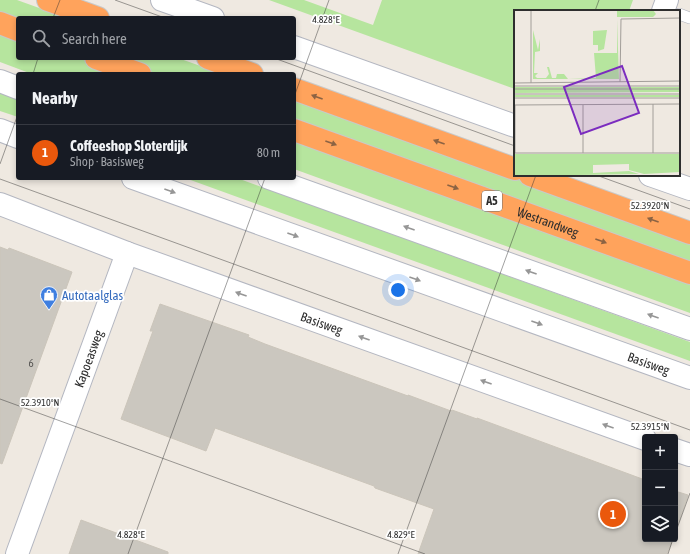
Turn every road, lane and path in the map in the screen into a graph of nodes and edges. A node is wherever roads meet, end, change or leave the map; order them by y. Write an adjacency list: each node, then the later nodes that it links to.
1 (48, 0): 4 (highway)
2 (162, 0): 5 (street)
3 (680, 14): 6 (lane)
4 (92, 16)
5 (206, 16)
6 (690, 18)
7 (0, 23): 8 (highway)
8 (16, 29)
9 (296, 48): 17 (street)
10 (102, 60): 12 (highway)
11 (214, 60): 13 (highway)
12 (134, 72)
13 (246, 72)
14 (0, 81): 15 (street)
15 (16, 87)
16 (296, 90): 21 (highway, one-way to 16)
17 (514, 126)
18 (0, 130): 20 (street)
19 (296, 131): 30 (highway, Westrandweg / A5, one-way to 30)
20 (16, 136)
21 (514, 169)
22 (533, 176): 28 (highway, one-way to 22)
23 (653, 176): 26 (street)
24 (140, 180): 32 (street, Basisweg, one-way to 32)
25 (275, 180): 31 (street, one-way to 25)
26 (690, 190)
27 (0, 204): 29 (street, Basisweg)
28 (690, 233)
29 (127, 253): 33 (street, Basisweg, one-way to 29); 36 (street, Kapoeasweg)
30 (690, 273)
31 (690, 329)
32 (690, 378)
33 (642, 438)
34 (678, 451): 35 (street)
35 (690, 455)
36 (18, 554)

